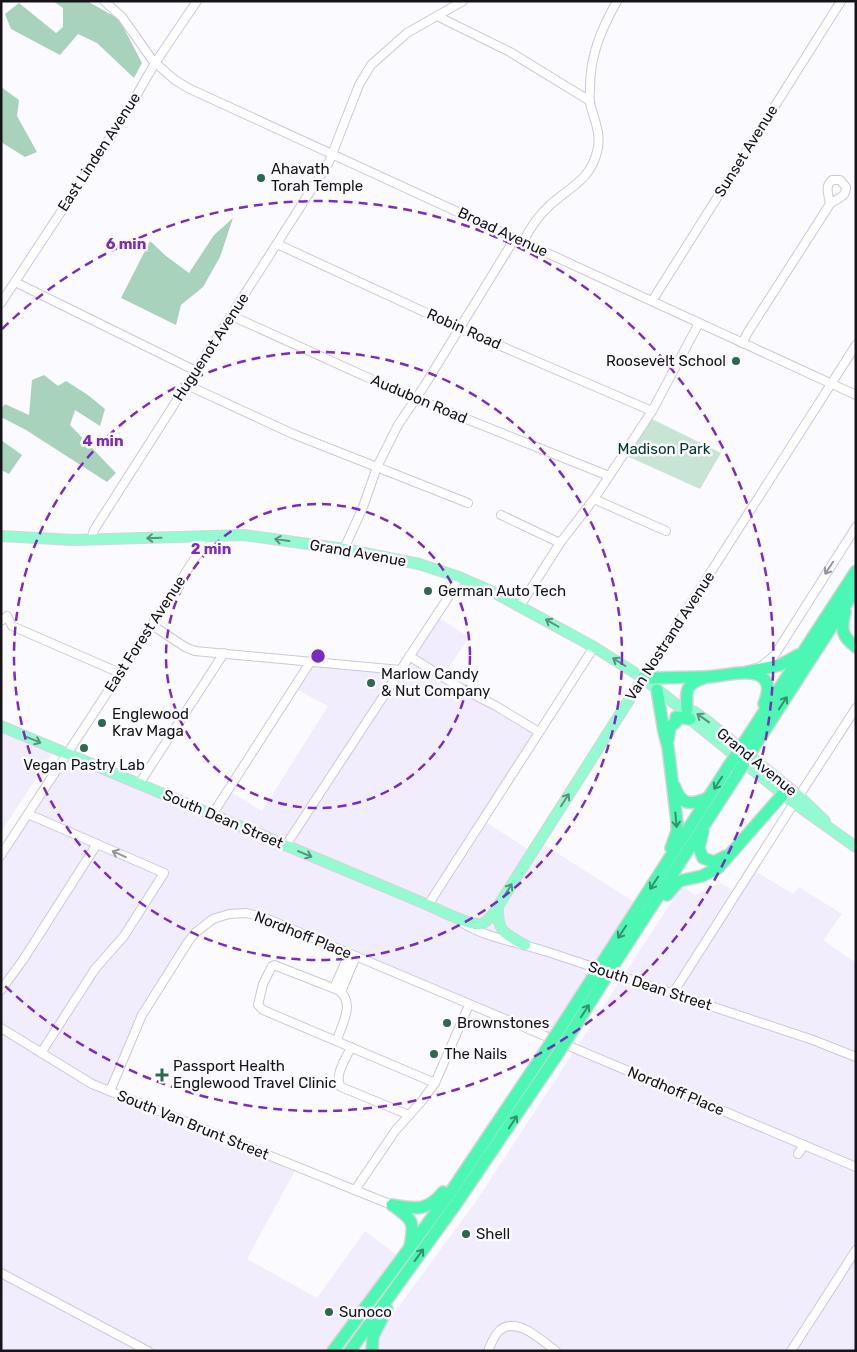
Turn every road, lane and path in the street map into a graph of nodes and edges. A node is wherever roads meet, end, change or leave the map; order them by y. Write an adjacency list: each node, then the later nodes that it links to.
1 (104, 1): 7 (street, Broad Avenue)
2 (196, 1): 7 (street, East Linden Avenue)
3 (463, 1): 6 (street, Huguenot Avenue)
4 (616, 1): 8 (street)
5 (841, 1): 15 (street, Sunset Avenue)
6 (436, 16): 8 (street); 9 (street, Huguenot Avenue)
7 (155, 63): 9 (street, Broad Avenue); 14 (street, East Linden Avenue)
8 (590, 101): 12 (street)
9 (332, 154): 11 (street, Broad Avenue); 13 (street, Huguenot Avenue)
10 (830, 204): 20 (street)
11 (515, 238): 12 (street, Broad Avenue); 19 (street)
12 (523, 242): 15 (street, Broad Avenue)
13 (277, 244): 17 (street, Huguenot Avenue); 19 (street, Robin Road)
14 (14, 282): 16 (street, East Linden Avenue); 22 (street)
15 (652, 301): 18 (street, Broad Avenue)
16 (1, 303)
17 (232, 316): 22 (street, Huguenot Avenue); 26 (street, Audubon Road)
18 (699, 323): 20 (street, Broad Avenue); 27 (street)
19 (459, 328): 26 (street); 27 (street, Robin Road)
20 (742, 343): 23 (street, Broad Avenue)
21 (856, 345): 23 (street, Van Nostrand Avenue)
22 (196, 371): 24 (street, Huguenot Avenue)
23 (831, 384): 25 (street, Broad Avenue); 59 (street, Van Nostrand Avenue)
24 (187, 385): 28 (street); 37 (street, Huguenot Avenue)
25 (856, 395)
26 (416, 399): 28 (street); 29 (street, Audubon Road)
27 (652, 411): 29 (street)
28 (377, 467): 31 (street); 39 (street)
29 (609, 476): 30 (street)
30 (594, 499): 34 (street); 38 (street)
31 (468, 503)
32 (501, 515): 38 (street)
33 (856, 528): 54 (street, one-way to 54)
34 (666, 531)
35 (1, 536): 37 (main road, Grand Avenue)
36 (202, 536): 37 (main road, Grand Avenue, one-way to 37); 39 (main road, Grand Avenue, one-way to 36); 46 (street, East Forest Avenue)
37 (91, 540)
38 (560, 543): 44 (street)
39 (344, 549): 41 (main road, Grand Avenue)
40 (856, 571): 50 (highway)
41 (459, 577): 44 (main road, Grand Avenue); 52 (street)
42 (856, 589): 43 (highway)
43 (847, 602): 47 (highway); 49 (highway)
44 (520, 606): 48 (main road, Grand Avenue, one-way to 44)
45 (1, 621): 56 (street)
46 (152, 625): 51 (street); 56 (street, East Forest Avenue)
47 (819, 646): 49 (highway); 68 (highway, one-way to 47, bridge)
48 (594, 647): 59 (main road, Grand Avenue, one-way to 48); 65 (street)
49 (855, 647)
50 (802, 652): 54 (highway); 63 (highway)
51 (224, 653): 53 (street); 70 (street)
52 (409, 656): 55 (street); 65 (street)
53 (311, 661): 55 (street); 75 (street)
54 (756, 669): 57 (highway)
55 (400, 670): 78 (street)
56 (120, 673): 67 (street, East Forest Avenue)
57 (740, 674): 58 (highway); 63 (highway)
58 (707, 677): 59 (highway); 62 (highway)
59 (643, 678): 60 (main road, Grand Avenue); 84 (main road, Van Nostrand Avenue, one-way to 59)
60 (657, 690): 62 (main road, Grand Avenue); 66 (highway)
61 (856, 708): 73 (street)
62 (685, 711): 66 (highway); 71 (main road, Grand Avenue); 73 (main road, Grand Avenue, one-way to 62)
63 (760, 718): 68 (highway, bridge)
64 (1, 726): 67 (main road, South Dean Street, one-way to 67)
65 (539, 732): 83 (street)
66 (668, 747): 69 (highway)
67 (67, 754): 70 (main road, South Dean Street); 74 (street, East Forest Avenue)
68 (732, 772): 72 (highway, one-way to 72); 76 (highway)
69 (672, 775): 72 (highway); 82 (highway, one-way to 82)
70 (139, 784): 75 (main road, South Dean Street)
71 (783, 794): 73 (main road, Grand Avenue); 80 (highway)
72 (708, 798): 82 (highway)
73 (797, 800): 79 (main road, Grand Avenue); 93 (street)
74 (28, 814): 77 (street); 81 (street, East Forest Avenue)
75 (212, 815): 78 (main road, South Dean Street)
76 (704, 826): 80 (highway); 86 (highway)
77 (97, 844): 91 (street); 99 (street, one-way to 77)
78 (286, 845): 83 (main road, South Dean Street, one-way to 83)
79 (856, 847)
80 (730, 853): 86 (highway)
81 (1, 855)
82 (666, 864): 90 (highway, one-way to 90)
83 (428, 906): 85 (main road, South Dean Street)
84 (498, 906): 87 (main road, Van Nostrand Avenue); 88 (main road)
85 (445, 912): 87 (main road, South Dean Street); 88 (street, South Dean Street)
86 (641, 923): 90 (highway)
87 (480, 924)
88 (525, 944): 93 (street, South Dean Street)
89 (352, 955): 92 (street); 94 (street, Nordhoff Place); 102 (street, Nordhoff Place)
90 (610, 962): 98 (highway, bridge)
91 (1, 990)
92 (338, 990): 96 (street); 96 (street)
93 (673, 993): 100 (street, South Dean Street)
94 (469, 1005): 101 (street); 104 (street, Nordhoff Place)
95 (1, 1028): 99 (street, South Van Brunt Street)
96 (337, 1040): 97 (street)
97 (352, 1047): 101 (street); 103 (street)
98 (553, 1049): 106 (highway); 113 (highway, one-way to 98)
99 (41, 1053): 102 (street, South Van Brunt Street)
100 (856, 1057)
101 (435, 1083): 103 (street)
102 (110, 1091): 108 (street, South Van Brunt Street)
103 (409, 1115): 108 (street)
104 (804, 1144): 105 (street); 107 (street, Nordhoff Place)
105 (798, 1154)
106 (475, 1158): 109 (highway); 110 (highway)
107 (856, 1167)
108 (355, 1190): 109 (street, South Van Brunt Street)
109 (392, 1205): 110 (highway)
110 (410, 1248): 115 (highway)
111 (856, 1250): 120 (street)
112 (1, 1274): 114 (street)
113 (399, 1282): 116 (highway); 117 (highway)
114 (148, 1351)
115 (333, 1351)
116 (350, 1351)
117 (372, 1351)
118 (488, 1351): 119 (street)
119 (556, 1351)
120 (791, 1351)

